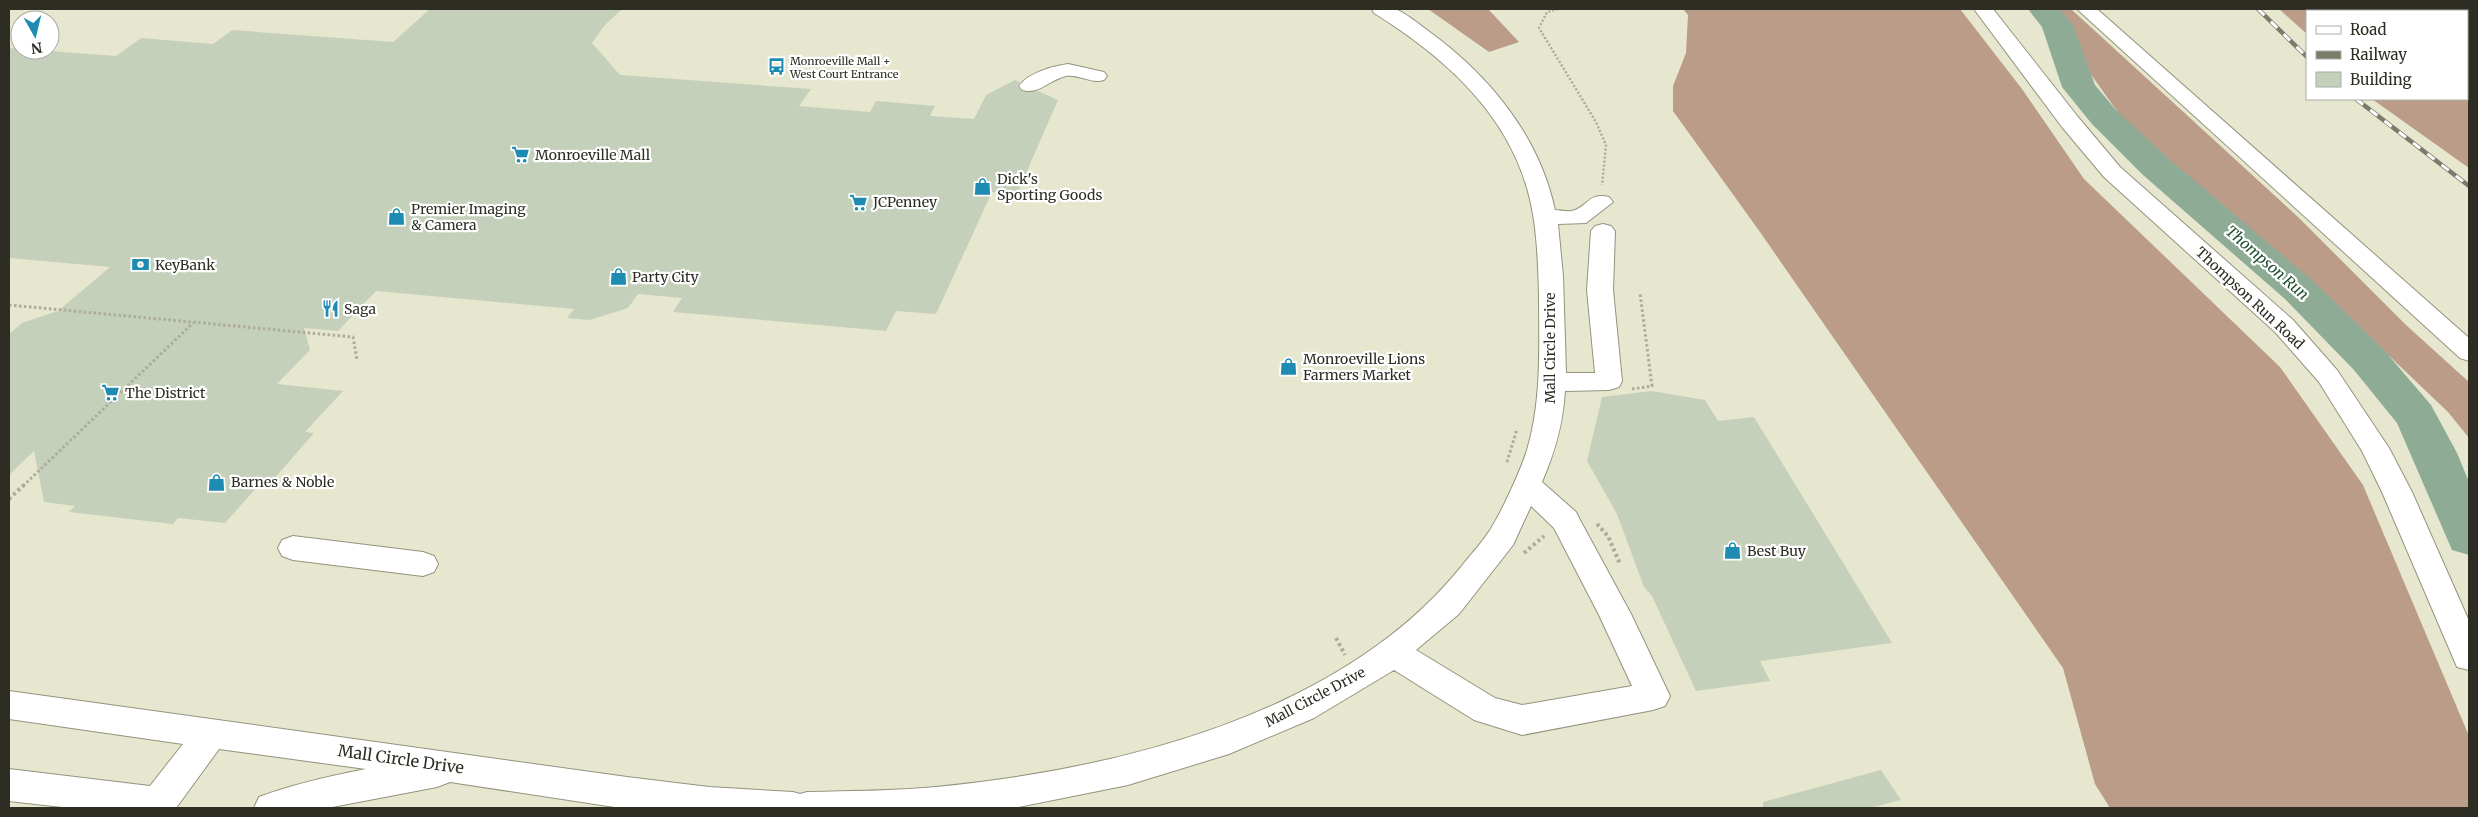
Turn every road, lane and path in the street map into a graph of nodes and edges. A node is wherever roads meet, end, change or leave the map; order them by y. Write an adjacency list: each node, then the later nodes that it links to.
1 (1381, 9): 8 (street, Mall Circle Drive)
2 (1558, 9): 7 (path)
3 (1983, 9): 24 (street, Thompson Run Road)
4 (2086, 9): 12 (street)
5 (1097, 76): 6 (street)
6 (1028, 86)
7 (1601, 202): 8 (street)
8 (1544, 217): 14 (street, Mall Circle Drive)
9 (1603, 231): 14 (street)
10 (9, 305): 11 (path)
11 (194, 323): 13 (path); 17 (path)
12 (2469, 352)
13 (357, 360)
14 (1552, 380): 16 (street, Mall Circle Drive)
15 (1517, 429): 16 (path)
16 (1516, 479): 18 (street); 23 (street, Mall Circle Drive)
17 (9, 499)
18 (1565, 520): 20 (path); 23 (street)
19 (293, 548): 21 (street)
20 (1519, 559)
21 (423, 564)
22 (1336, 638): 25 (path)
23 (1394, 651): 33 (street, Mall Circle Drive)
24 (2469, 657)
25 (1348, 660)
26 (9, 705): 27 (street, Mall Circle Drive)
27 (211, 733): 28 (street, Mall Circle Drive); 30 (street)
28 (460, 768): 31 (street); 32 (street, Mall Circle Drive)
29 (9, 785): 30 (street)
30 (157, 806)
31 (272, 808)
32 (793, 808)
33 (808, 808)

